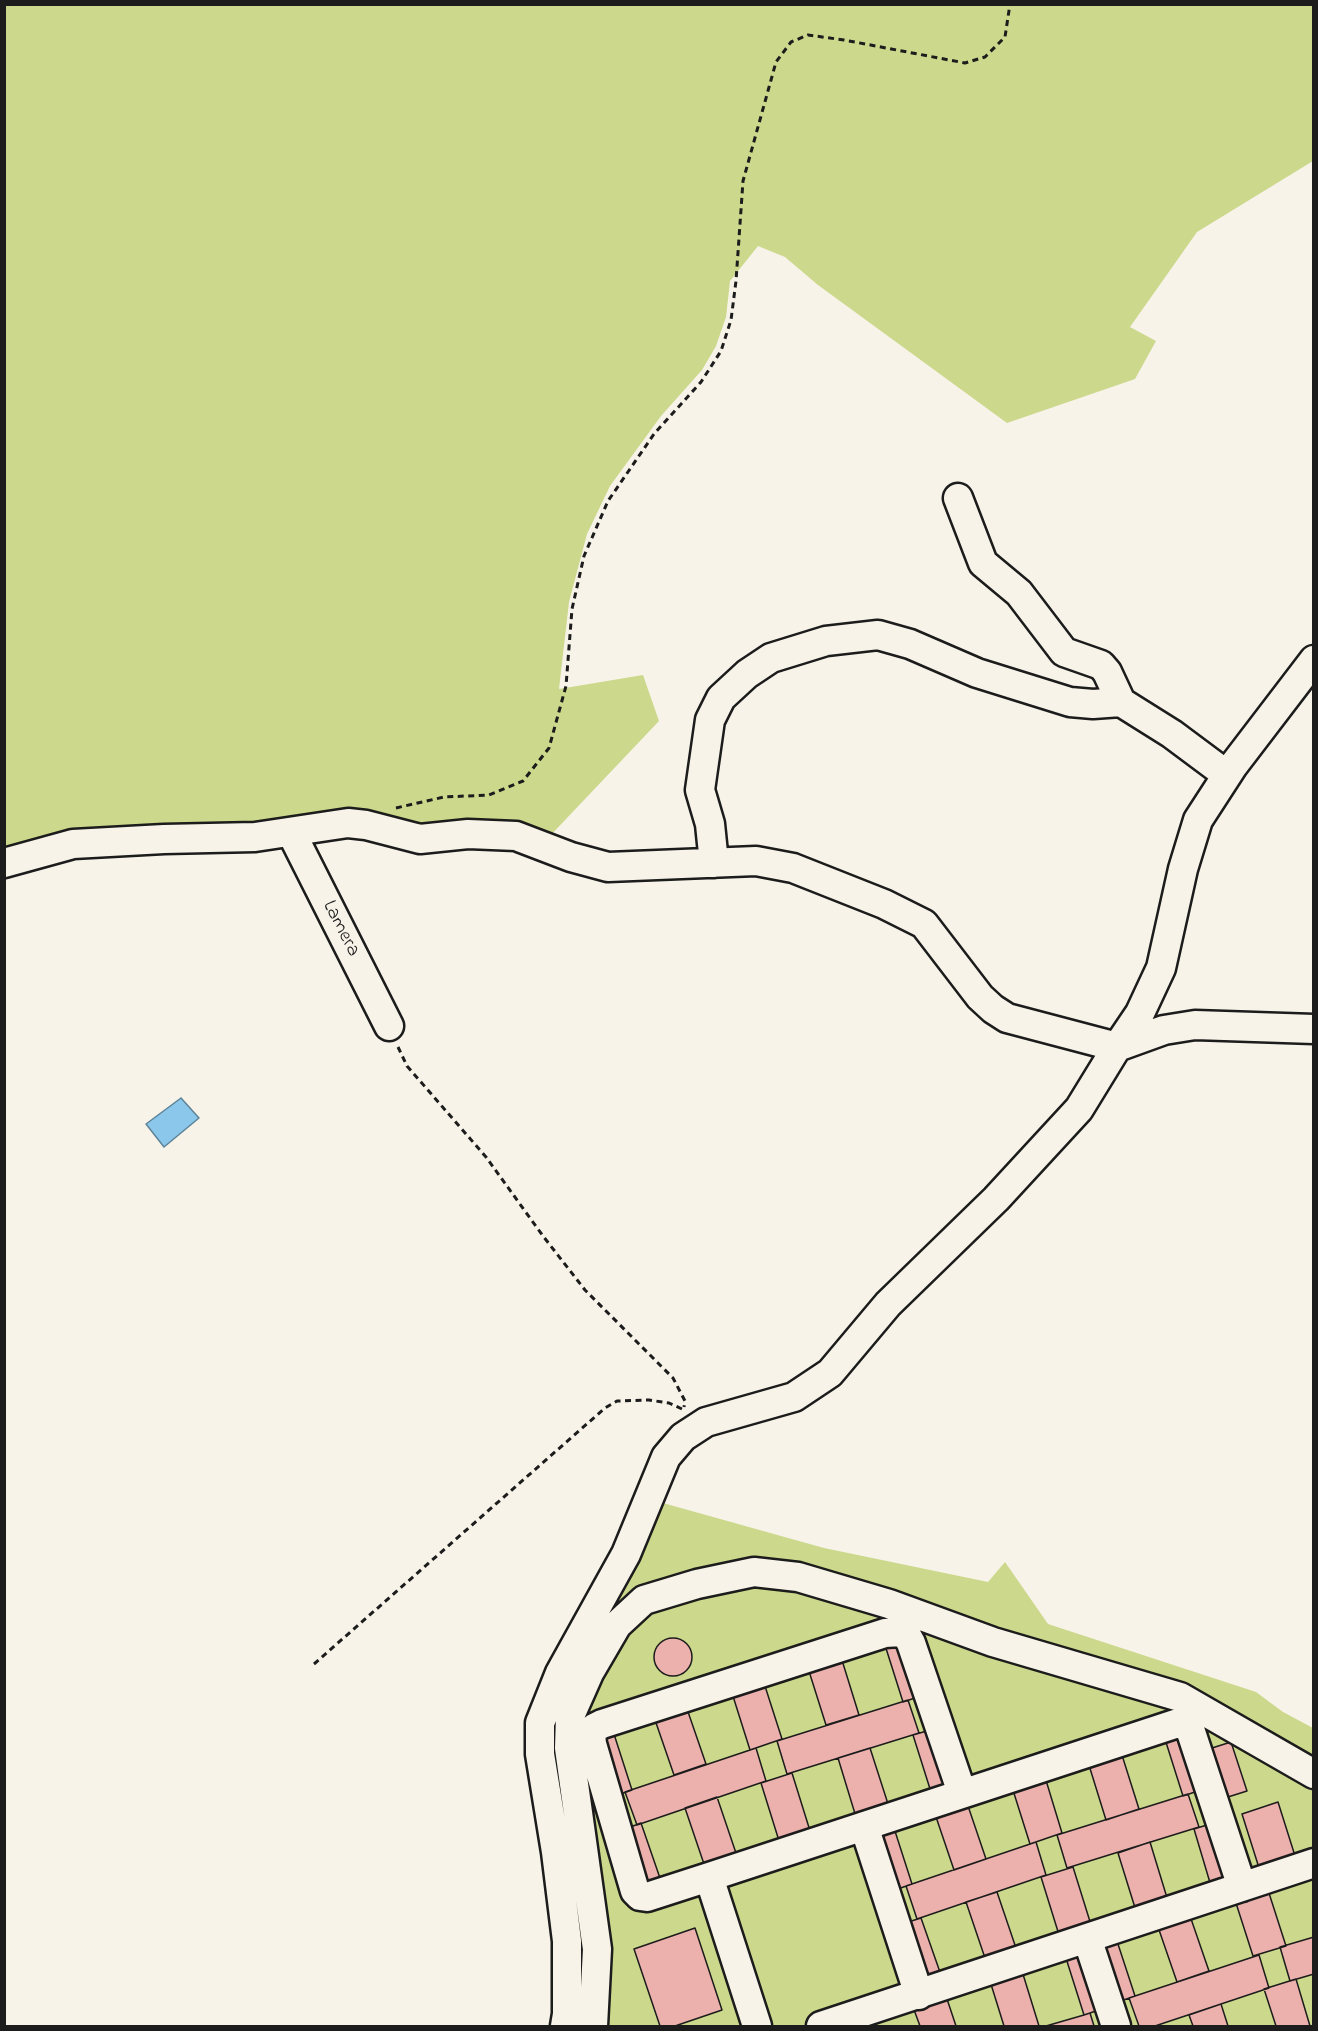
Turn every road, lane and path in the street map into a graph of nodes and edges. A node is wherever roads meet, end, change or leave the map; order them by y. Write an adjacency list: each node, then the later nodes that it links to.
1 (1010, 4): 6 (path)
2 (958, 498): 4 (street)
3 (1314, 660): 5 (street)
4 (1121, 702): 5 (street); 9 (street)
5 (1227, 775): 12 (street)
6 (394, 808)
7 (291, 832): 8 (street); 9 (street); 10 (street, Lamera)
8 (4, 863)
9 (714, 863): 12 (street)
10 (389, 1026): 13 (path)
11 (1314, 1029): 12 (street)
12 (1117, 1047): 22 (street)
13 (314, 1664)
14 (1314, 1774): 23 (street)
15 (962, 1793): 16 (street); 18 (street); 19 (street)
16 (864, 1826): 18 (street); 21 (street)
17 (1314, 1863): 19 (street)
18 (709, 1877): 24 (street)
19 (1242, 1887): 20 (street)
20 (1087, 1938): 21 (street); 26 (street)
21 (919, 1995): 25 (street)
22 (565, 2026)
23 (593, 2026)
24 (757, 2026)
25 (821, 2026)
26 (1116, 2026)

